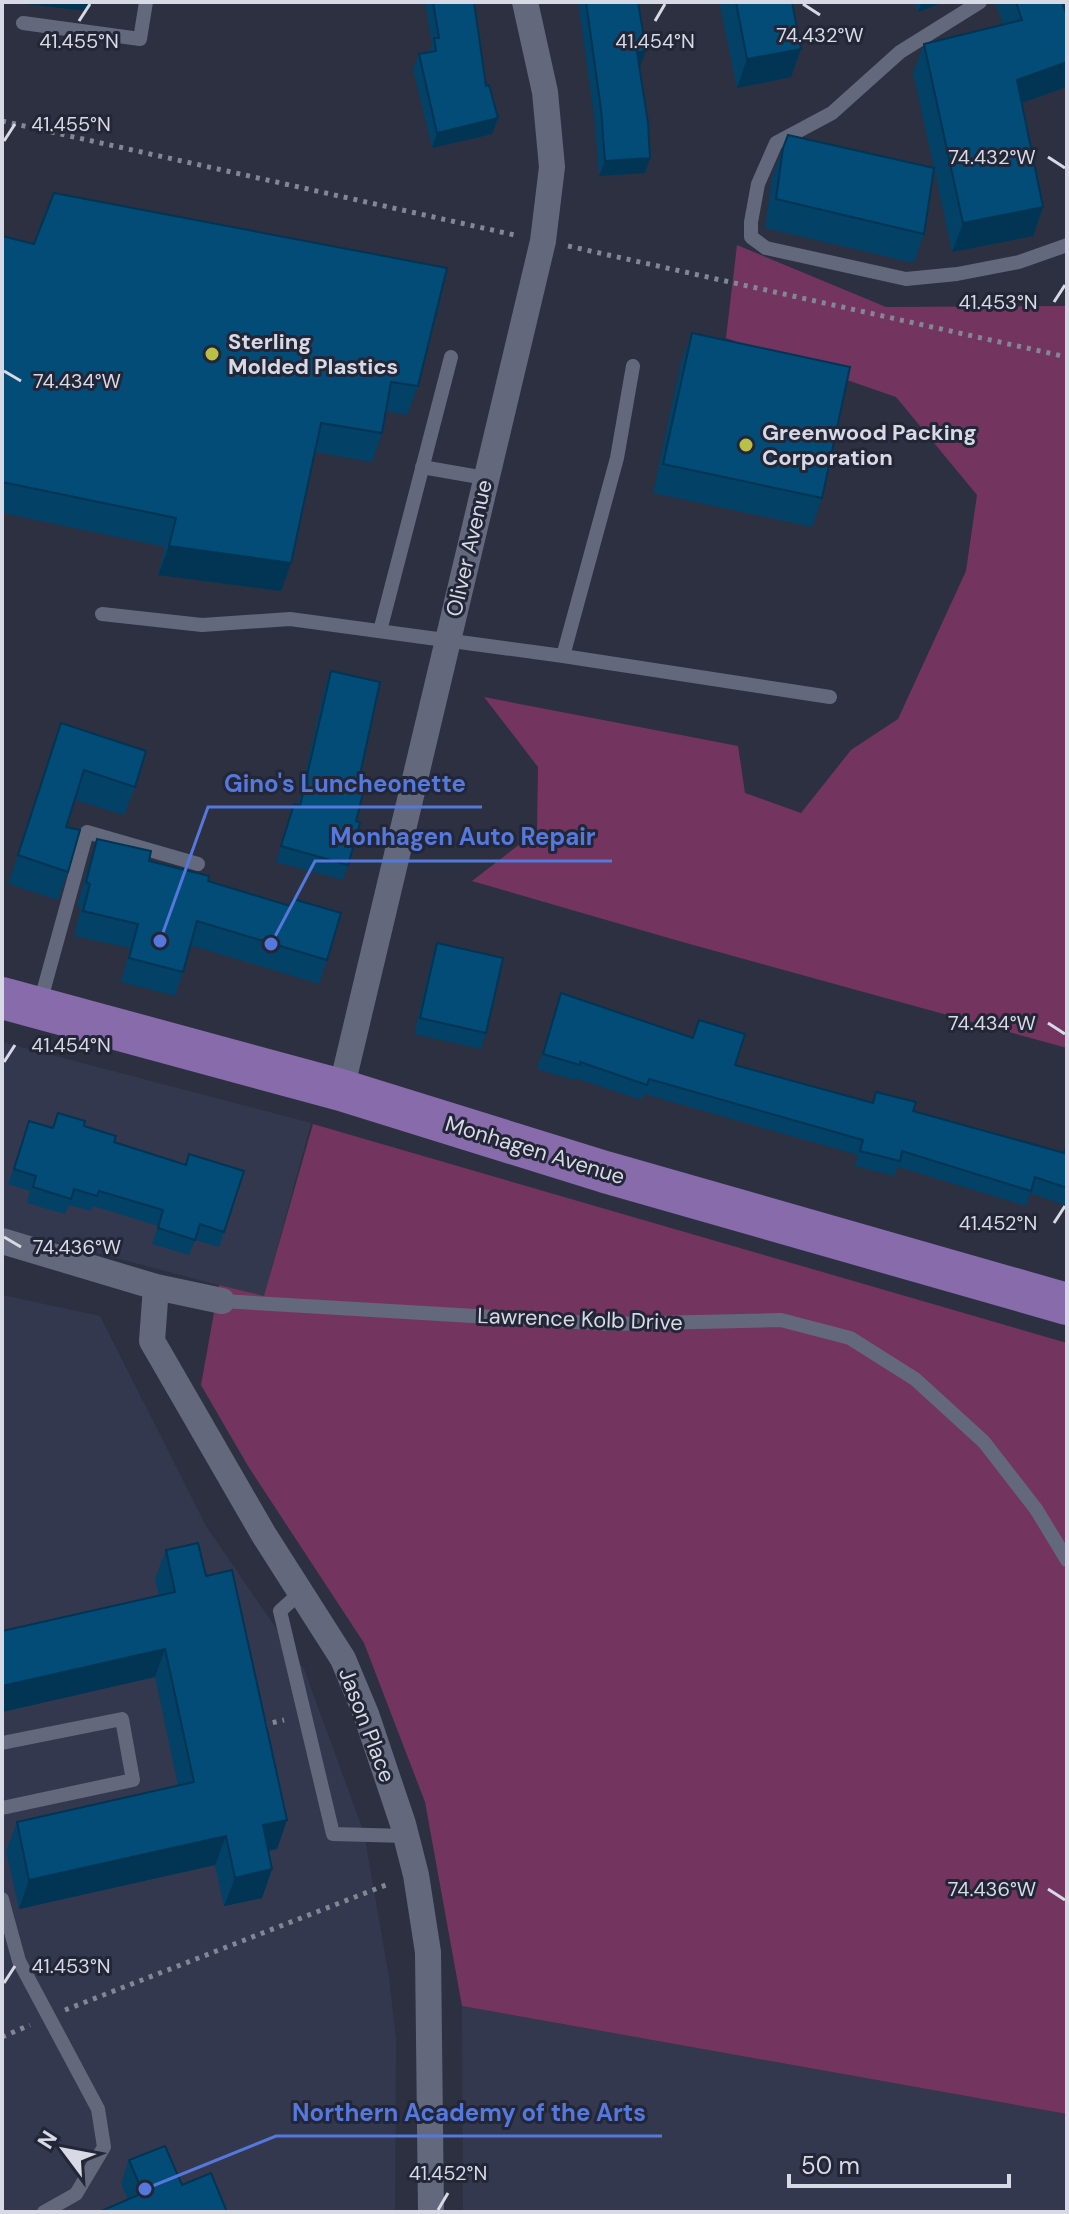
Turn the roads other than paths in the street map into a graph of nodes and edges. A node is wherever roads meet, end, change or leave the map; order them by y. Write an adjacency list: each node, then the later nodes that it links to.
1 (146, 2): 4 (lane)
2 (525, 2): 9 (street, Oliver Avenue)
3 (980, 2): 5 (lane)
4 (23, 23)
5 (1067, 245)
6 (451, 357): 8 (lane)
7 (633, 366): 13 (lane)
8 (422, 467): 9 (lane); 11 (lane)
9 (485, 478): 12 (street, Oliver Avenue)
10 (102, 614): 11 (lane)
11 (380, 631): 12 (lane)
12 (447, 639): 13 (lane); 17 (street, Oliver Avenue)
13 (563, 656): 14 (lane)
14 (830, 697)
15 (198, 864): 16 (lane)
16 (20, 1003): 17 (main road, Monhagen Avenue)
17 (341, 1090): 21 (main road, Monhagen Avenue)
18 (2, 1241): 19 (street, Lawrence Kolb Drive)
19 (156, 1287): 20 (street, Lawrence Kolb Drive); 23 (street, Jason Place)
20 (222, 1301): 22 (lane, Lawrence Kolb Drive)
21 (1067, 1304)
22 (1067, 1560)
23 (300, 1593): 26 (street, Jason Place); 26 (lane)
24 (2, 1743): 25 (lane)
25 (2, 1808)
26 (406, 1836): 29 (street, Jason Place)
27 (2, 1899): 28 (lane)
28 (44, 2212)
29 (431, 2212)

